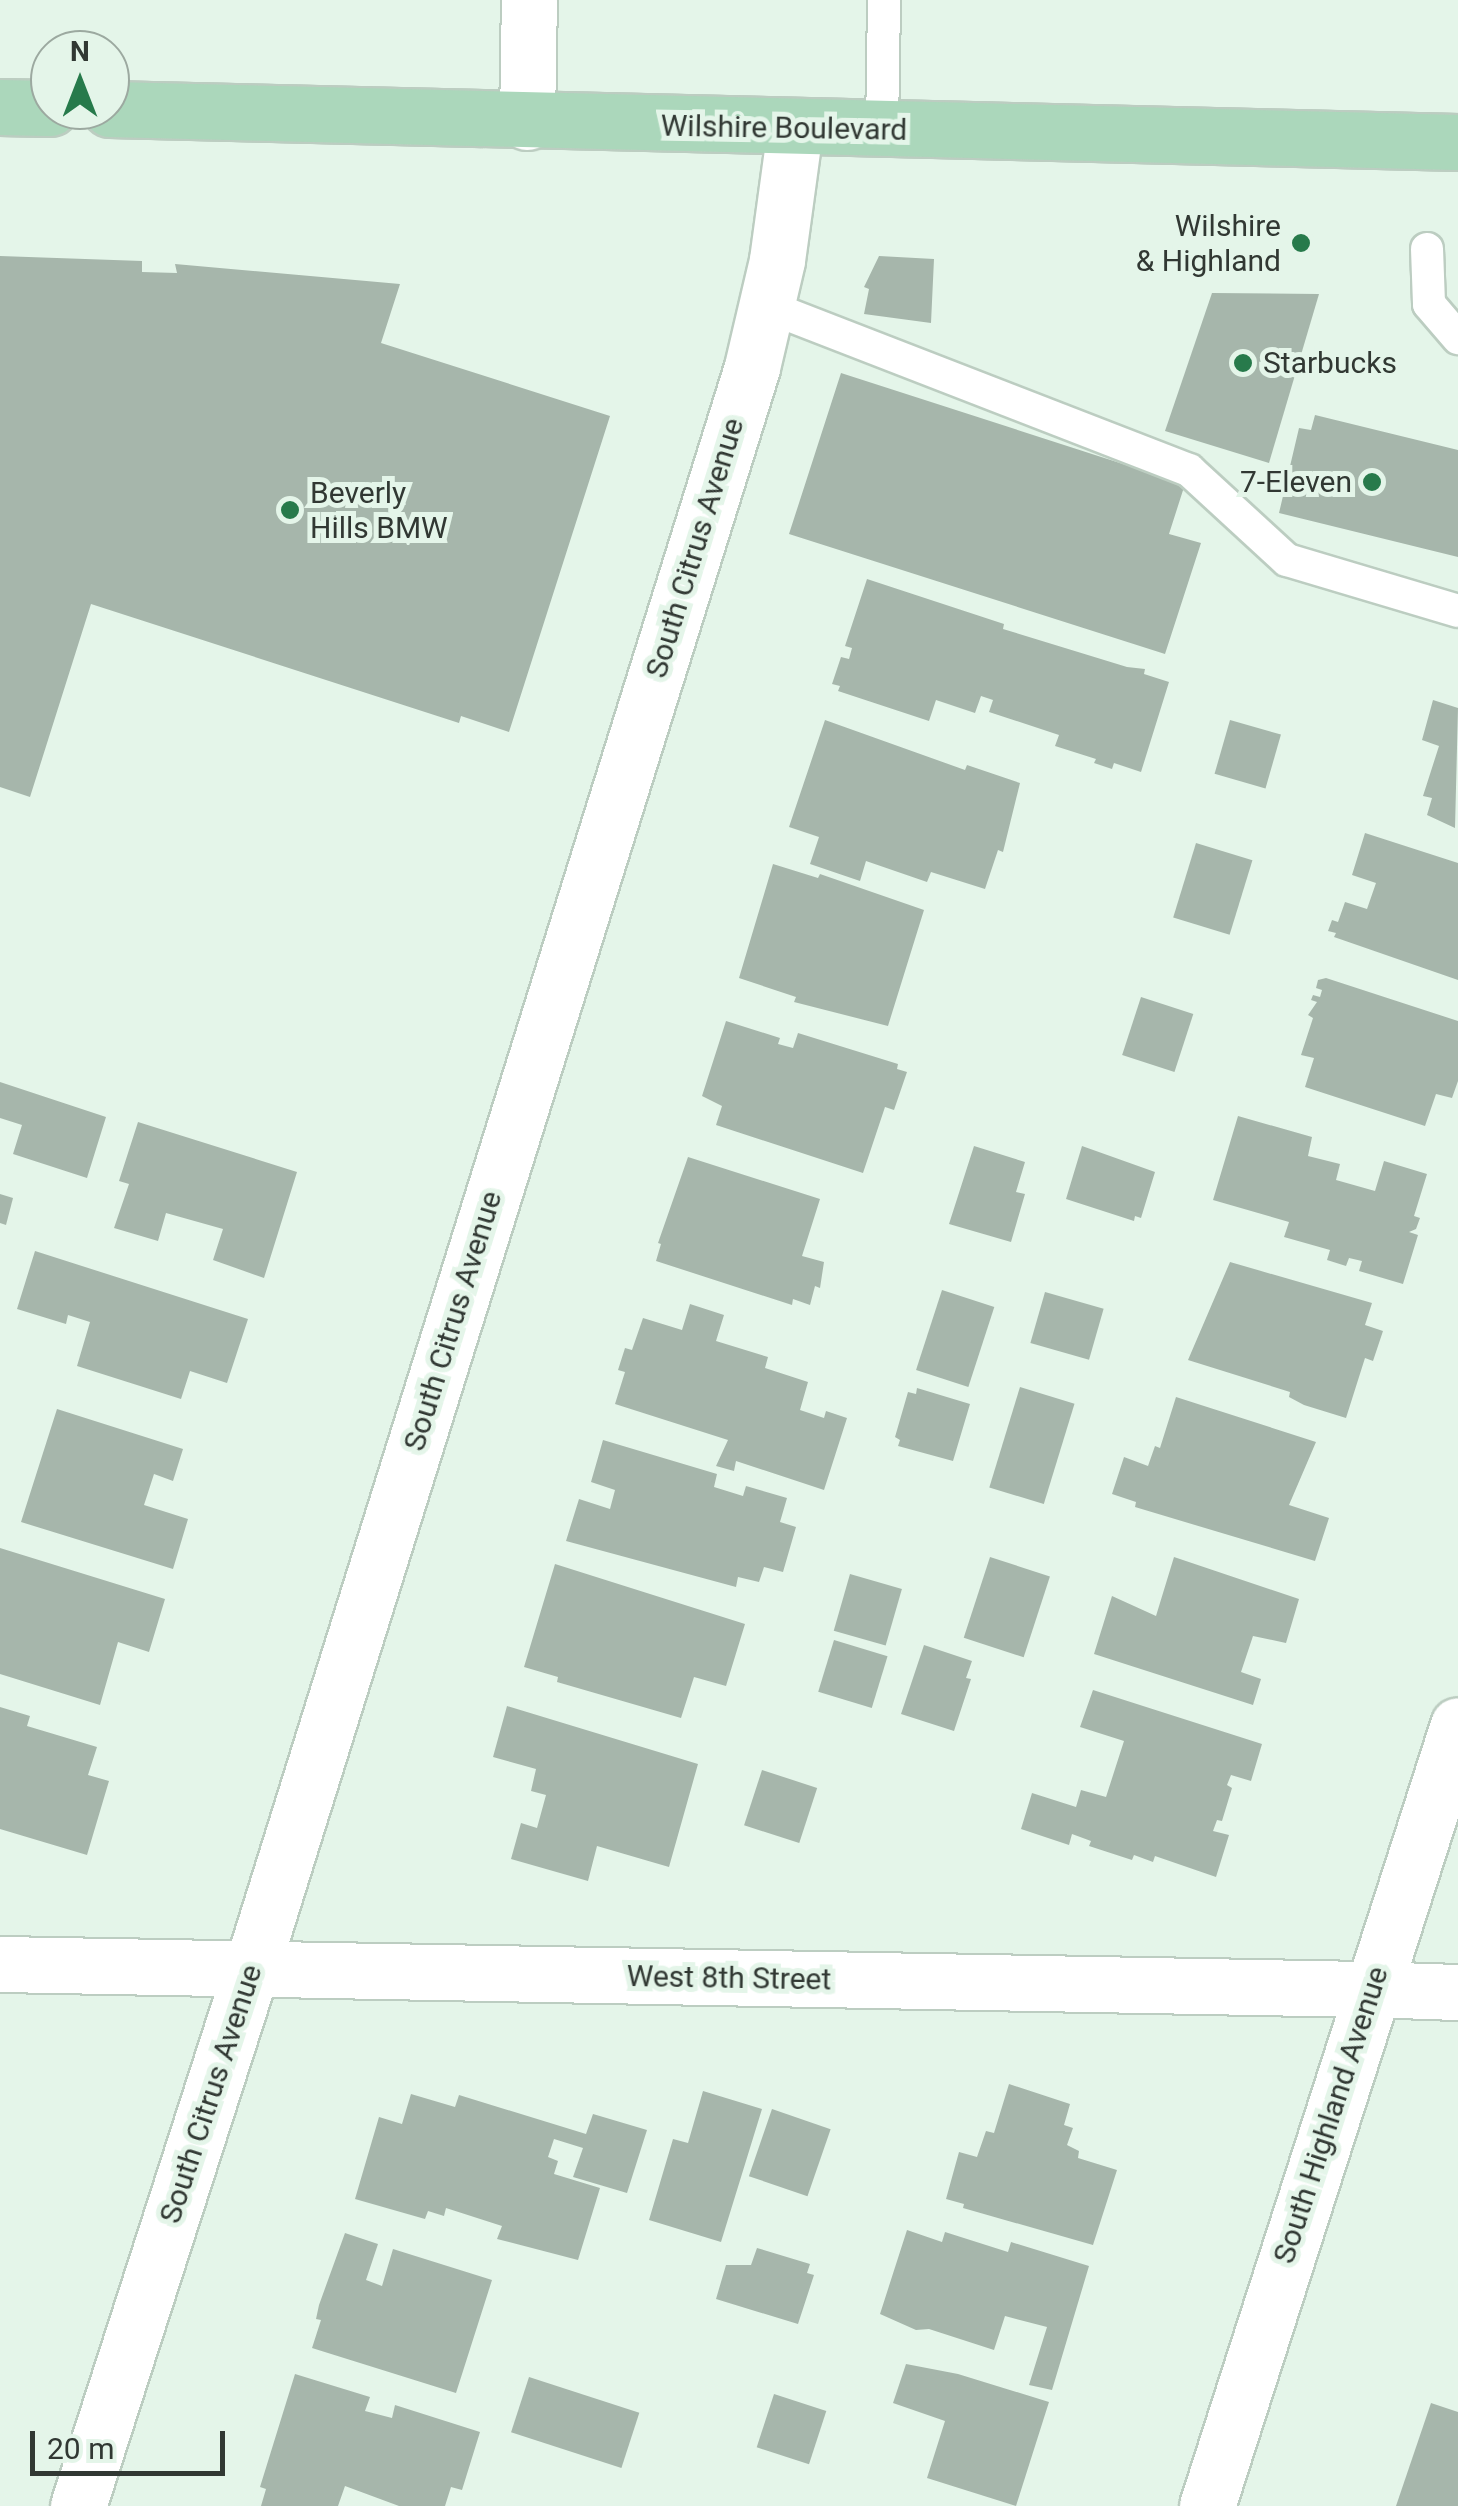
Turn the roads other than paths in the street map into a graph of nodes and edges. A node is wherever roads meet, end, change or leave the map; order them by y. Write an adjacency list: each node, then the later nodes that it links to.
1 (529, 0): 6 (street)
2 (884, 0): 8 (lane)
3 (0, 106): 4 (main road)
4 (30, 107)
5 (130, 110): 6 (main road, Wilshire Boulevard)
6 (527, 122): 7 (main road, Wilshire Boulevard)
7 (795, 128): 8 (main road, Wilshire Boulevard); 11 (street, South Citrus Avenue)
8 (882, 130): 9 (main road, Wilshire Boulevard)
9 (1458, 142)
10 (1427, 249): 12 (lane)
11 (766, 306): 13 (lane); 16 (street, South Citrus Avenue)
12 (1458, 338)
13 (1458, 611)
14 (1458, 1724): 17 (street, South Highland Avenue)
15 (0, 1964): 16 (street, West 8th Street)
16 (251, 1970): 17 (street, West 8th Street); 19 (street, South Citrus Avenue)
17 (1370, 1989): 18 (street, West 8th Street); 20 (street, South Highland Avenue)
18 (1458, 1992)
19 (78, 2506)
20 (1206, 2506)

